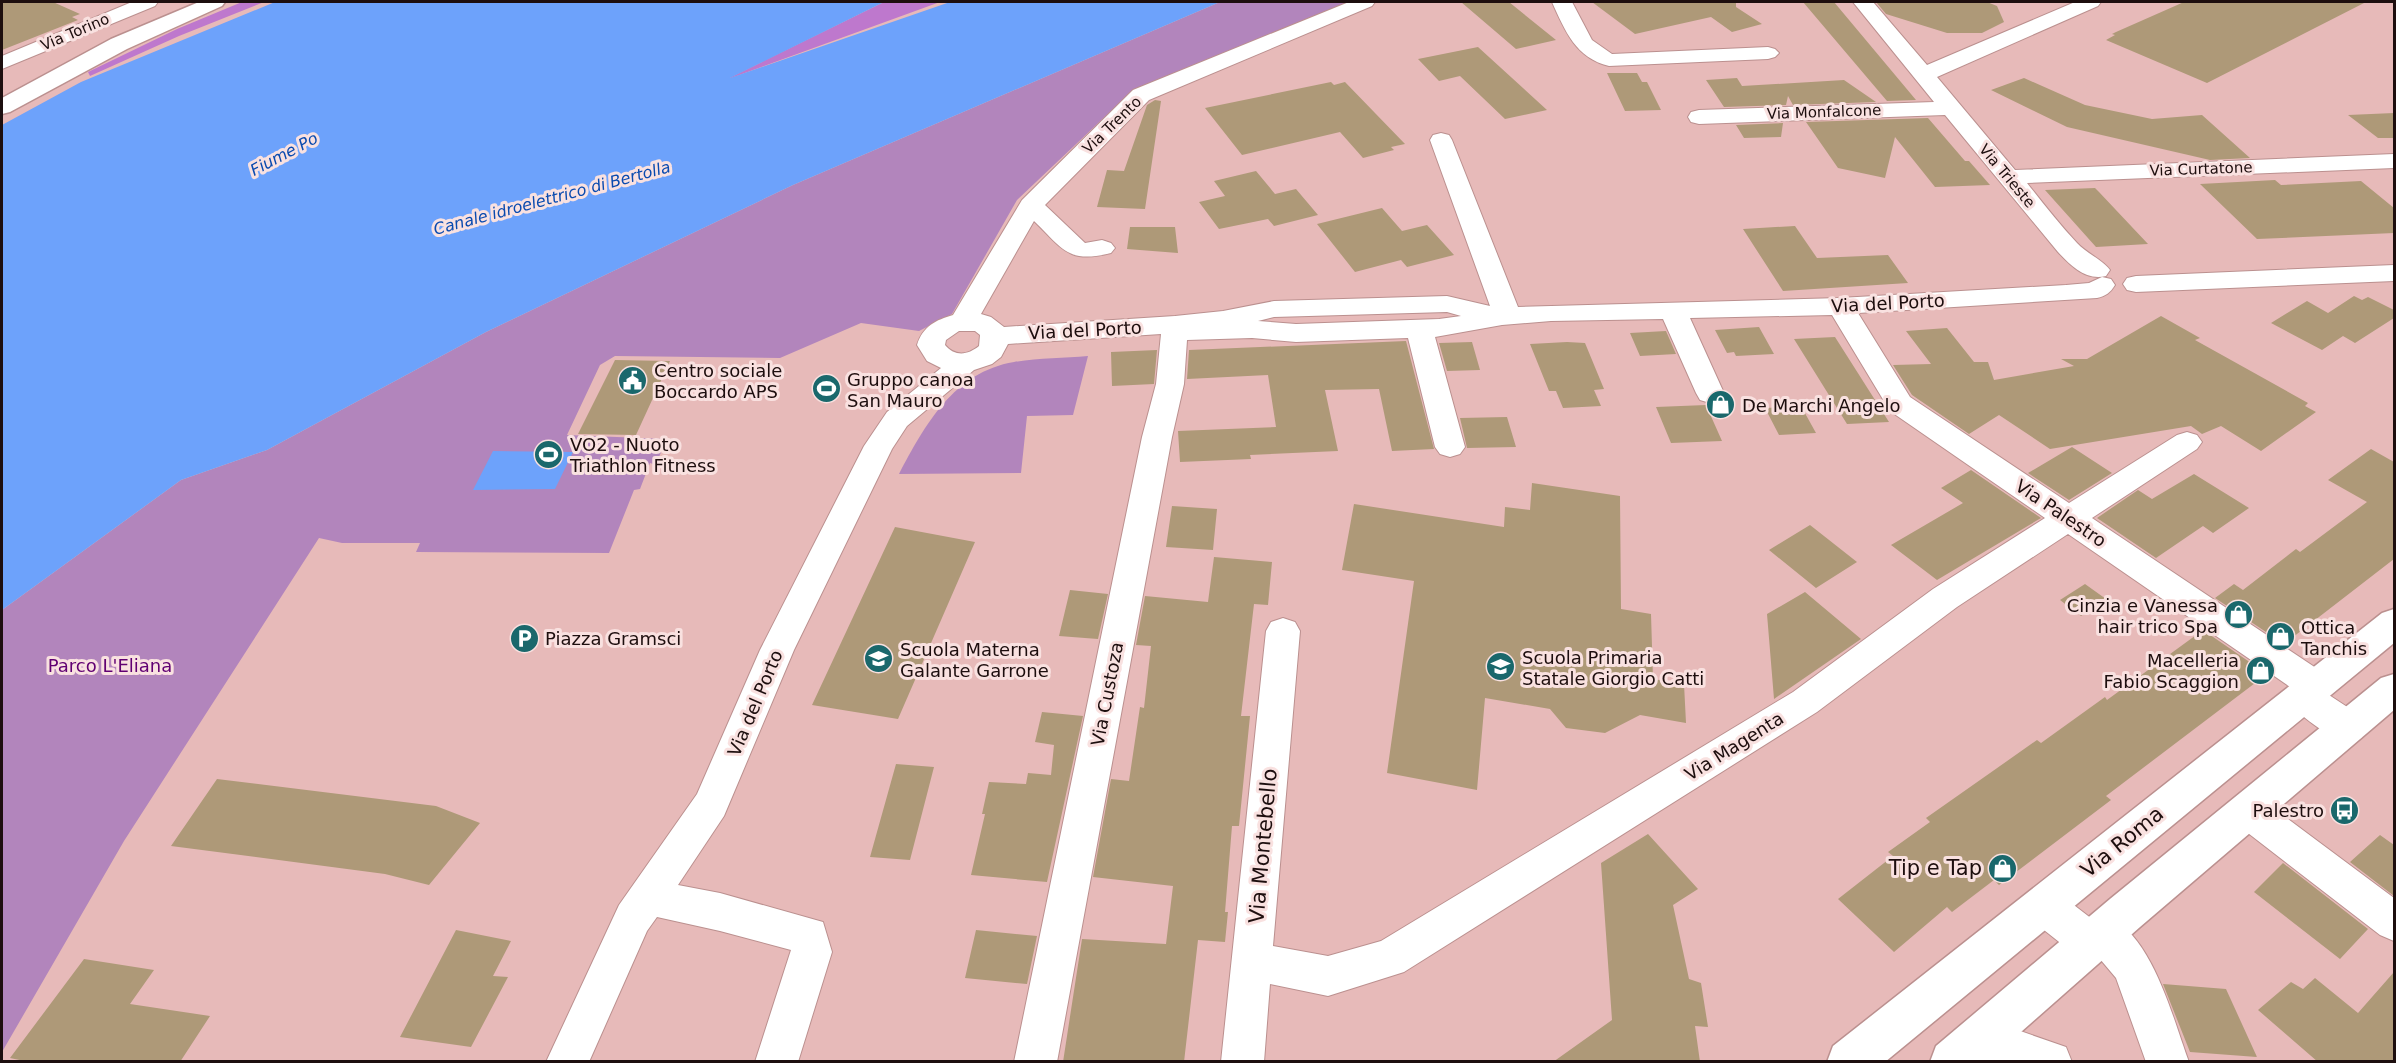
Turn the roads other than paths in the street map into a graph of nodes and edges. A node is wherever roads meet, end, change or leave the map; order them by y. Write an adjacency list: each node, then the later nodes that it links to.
1 (89, 2): 8 (street)
2 (148, 2): 8 (street, Via Torino)
3 (215, 2): 12 (main road)
4 (1562, 2): 9 (street)
5 (1863, 2): 11 (street, Via Trieste)
6 (2091, 2): 11 (street)
7 (1351, 11): 18 (street, Via Trento)
8 (108, 18): 10 (street, Via Torino)
9 (1767, 53)
10 (2, 63)
11 (1923, 75): 13 (street, Via Trieste)
12 (2, 107)
13 (1950, 108): 14 (street, Via Monfalcone); 17 (street, Via Trieste)
14 (1699, 117)
15 (1441, 140): 24 (street)
16 (2394, 161): 17 (street, Via Curtatone)
17 (2007, 177): 21 (street, Via Trieste)
18 (1031, 205): 19 (street); 26 (street, Via Trento)
19 (1102, 248)
20 (2394, 273): 21 (street)
21 (2100, 278): 22 (street, Via del Porto)
22 (1840, 306): 23 (street, Via del Porto); 33 (street, Via Palestro)
23 (1672, 311): 24 (street, Via del Porto); 30 (street)
24 (1506, 317): 25 (street, Via del Porto)
25 (1432, 321): 27 (street, Via del Porto); 32 (street)
26 (963, 322): 28 (street); 29 (street)
27 (1175, 325): 28 (street, Via del Porto); 48 (street, Via Custoza)
28 (996, 336): 29 (street)
29 (965, 363): 40 (street, Via del Porto)
30 (1710, 393)
31 (2187, 442): 33 (street, Via Magenta)
32 (1450, 447)
33 (2068, 517): 37 (street, Via Palestro); 44 (street, Via Magenta)
34 (2394, 623): 37 (main road, Via Roma)
35 (1283, 631): 44 (street, Via Montebello)
36 (2394, 689): 38 (main road)
37 (2309, 691): 38 (street, Via Palestro); 41 (main road, Via Roma)
38 (2350, 737): 39 (main road)
39 (2248, 811): 42 (street); 43 (main road)
40 (648, 897): 46 (street, Via del Porto); 47 (street)
41 (2043, 905): 43 (street); 50 (main road, Via Roma)
42 (2394, 922)
43 (2098, 938): 45 (main road); 52 (street)
44 (1251, 962): 49 (street, Via Montebello)
45 (1966, 1050): 51 (street)
46 (567, 1062)
47 (776, 1062)
48 (1035, 1062)
49 (1242, 1062)
50 (1849, 1062)
51 (2051, 1062)
52 (2168, 1062)

